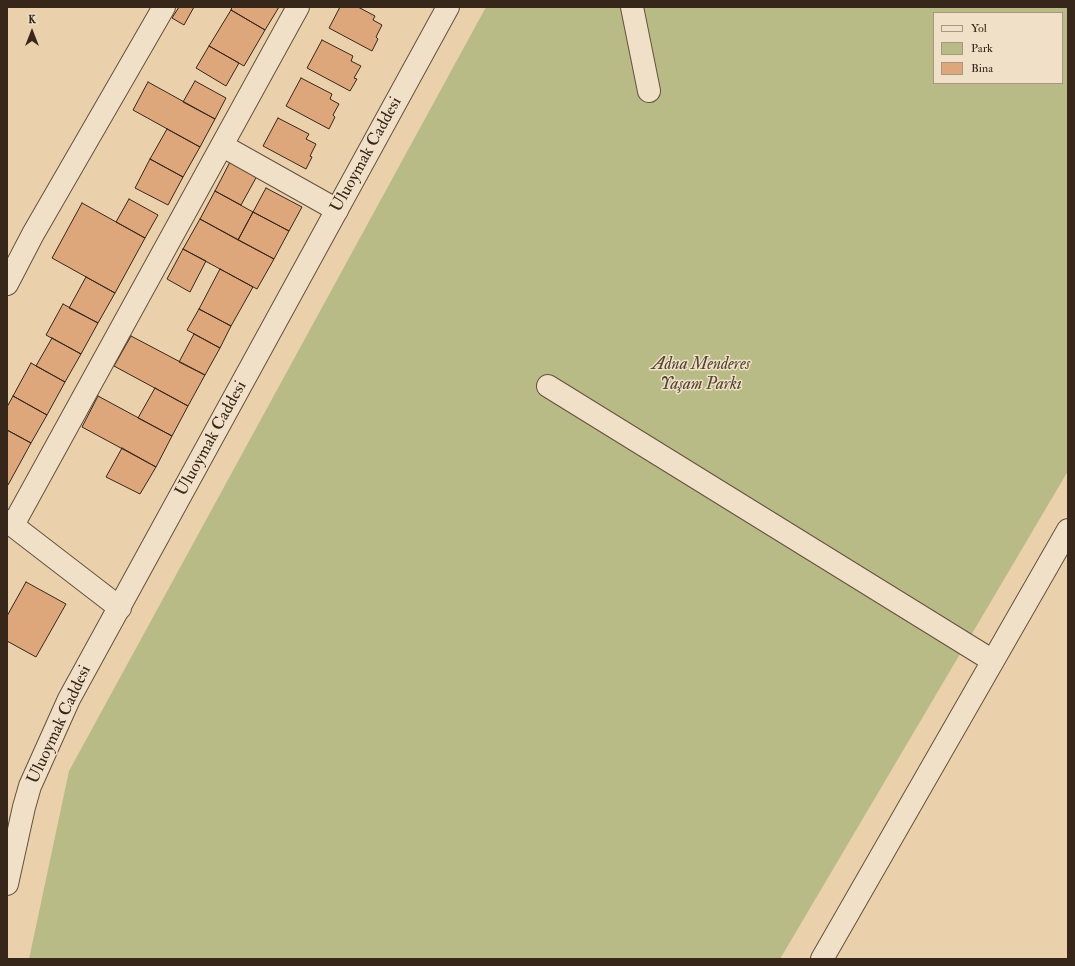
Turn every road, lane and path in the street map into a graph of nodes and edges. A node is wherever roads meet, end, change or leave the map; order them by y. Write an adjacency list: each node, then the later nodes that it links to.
1 (164, 7): 8 (street)
2 (298, 7): 6 (street)
3 (448, 7): 7 (street, Uluoymak Caddesi)
4 (632, 7): 5 (street)
5 (649, 91)
6 (223, 146): 7 (street); 10 (street)
7 (337, 210): 12 (street, Uluoymak Caddesi)
8 (7, 284)
9 (548, 386): 13 (street)
10 (10, 523): 12 (street)
11 (1068, 530): 13 (street)
12 (120, 608): 14 (street, Uluoymak Caddesi)
13 (993, 661): 15 (street)
14 (7, 884)
15 (822, 959)

